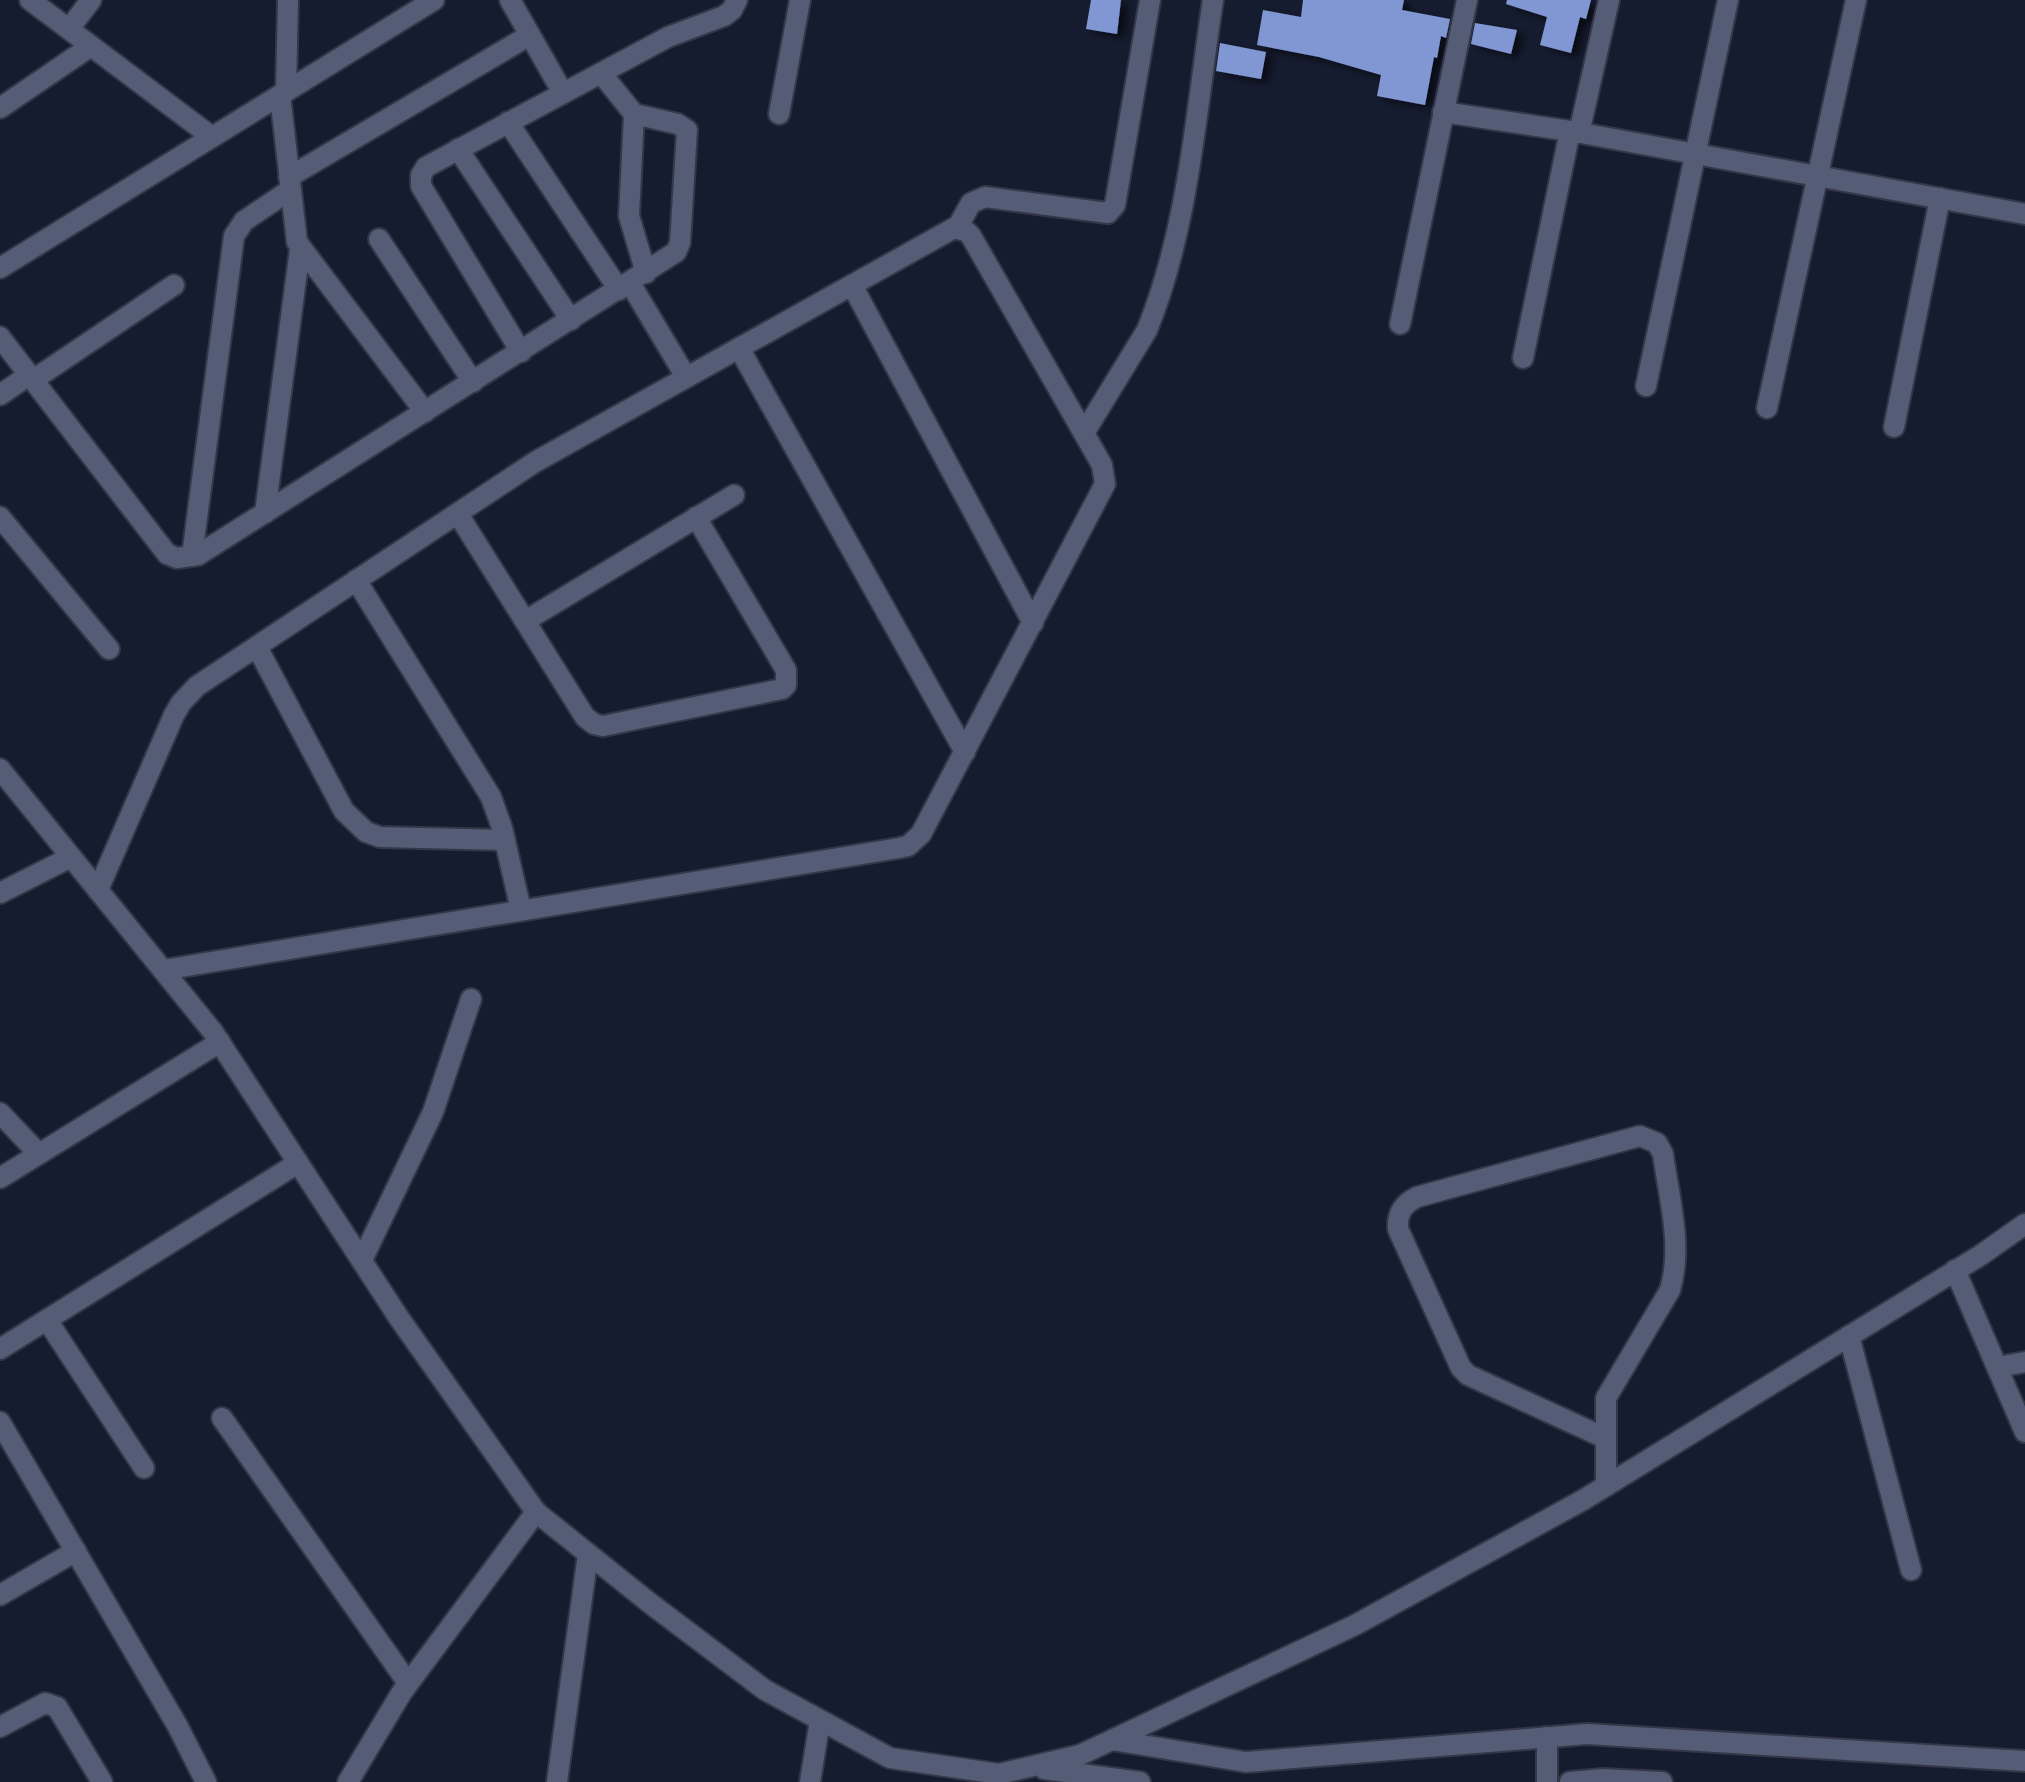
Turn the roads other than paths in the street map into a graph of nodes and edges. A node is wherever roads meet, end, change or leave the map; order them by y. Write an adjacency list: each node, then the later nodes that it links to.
1 (30, 0): 14 (street)
2 (91, 0): 14 (street)
3 (288, 0): 18 (street)
4 (434, 0): 18 (street)
5 (510, 0): 15 (street)
6 (737, 0): 17 (street)
7 (800, 0): 23 (street)
8 (1150, 0): 33 (street)
9 (1213, 0): 54 (street)
10 (1467, 0): 21 (street)
11 (1609, 0): 25 (street)
12 (1728, 0): 28 (street)
13 (1856, 0): 29 (street)
14 (69, 29): 16 (street)
15 (530, 35): 19 (street); 30 (street)
16 (91, 46): 20 (street); 26 (street)
17 (601, 73): 19 (street); 22 (street)
18 (283, 93): 26 (street); 30 (street)
19 (563, 93): 24 (street)
20 (0, 108)
21 (1443, 112): 25 (street); 41 (street)
22 (634, 114): 37 (street); 37 (street)
23 (779, 114)
24 (508, 122): 27 (street); 37 (street)
25 (1574, 132): 28 (street); 45 (street)
26 (212, 137): 36 (street)
27 (458, 149): 40 (street); 44 (street)
28 (1696, 154): 29 (street); 49 (street)
29 (1817, 176): 31 (street); 51 (street)
30 (289, 183): 35 (street); 60 (street)
31 (1940, 198): 32 (street); 53 (street)
32 (2025, 214)
33 (957, 228): 39 (street); 54 (street)
34 (379, 239): 48 (street)
35 (300, 249): 52 (street); 56 (street)
36 (0, 268)
37 (632, 282): 40 (street); 47 (street)
38 (174, 285): 46 (street)
39 (852, 285): 43 (street); 63 (street)
40 (571, 320): 44 (street)
41 (1400, 324)
42 (0, 337): 46 (street)
43 (739, 348): 47 (street); 66 (street)
44 (521, 352): 48 (street)
45 (1523, 358)
46 (31, 377): 50 (street); 60 (street)
47 (686, 377): 57 (street)
48 (473, 382): 52 (street)
49 (1646, 386)
50 (0, 395)
51 (1767, 408)
52 (425, 412): 56 (street)
53 (1894, 427)
54 (1084, 433): 63 (street)
55 (734, 495): 59 (street)
56 (265, 513): 60 (street)
57 (458, 514): 61 (street); 62 (street)
58 (0, 517): 65 (street)
59 (696, 517): 62 (street); 62 (street)
60 (192, 556)
61 (356, 580): 64 (street); 68 (street)
62 (525, 621)
63 (1033, 623): 66 (street)
64 (257, 647): 68 (street); 70 (street)
65 (109, 649)
66 (965, 752): 72 (street)
67 (0, 769): 69 (street)
68 (505, 840): 72 (street)
69 (71, 857): 70 (street); 71 (street)
70 (98, 890): 73 (street)
71 (0, 893)
72 (521, 910): 73 (street)
73 (163, 970): 75 (street)
74 (471, 999): 81 (street)
75 (220, 1042): 77 (street); 78 (street)
76 (0, 1113): 77 (street)
77 (39, 1154): 79 (street)
78 (298, 1163): 81 (street); 83 (street)
79 (0, 1178)
80 (2025, 1224): 82 (street)
81 (362, 1260): 95 (street)
82 (1955, 1270): 84 (street); 87 (street)
83 (47, 1320): 85 (street); 93 (street)
84 (1849, 1336): 94 (street); 98 (street)
85 (0, 1349)
86 (2025, 1362): 87 (street)
87 (1997, 1367): 90 (street)
88 (222, 1418): 100 (street)
89 (0, 1422): 92 (street)
90 (2025, 1432)
91 (1605, 1438): 91 (street); 94 (street)
92 (8, 1452): 96 (street)
93 (144, 1468)
94 (1606, 1486): 104 (street)
95 (536, 1512): 97 (street); 100 (street)
96 (76, 1551): 99 (street); 108 (street)
97 (588, 1554): 101 (street); 110 (street)
98 (1911, 1570)
99 (0, 1595)
100 (408, 1683): 109 (street)
101 (820, 1720): 106 (street); 111 (street)
102 (0, 1727): 107 (street)
103 (1547, 1737): 104 (street); 105 (street); 113 (street)
104 (1112, 1740): 106 (street)
105 (2025, 1761)
106 (1030, 1767): 112 (street)
107 (102, 1782)
108 (206, 1782)
109 (348, 1782)
110 (557, 1782)
111 (810, 1782)
112 (1140, 1782)
113 (1547, 1782)
114 (1570, 1782): 115 (street)
115 (1662, 1782)

